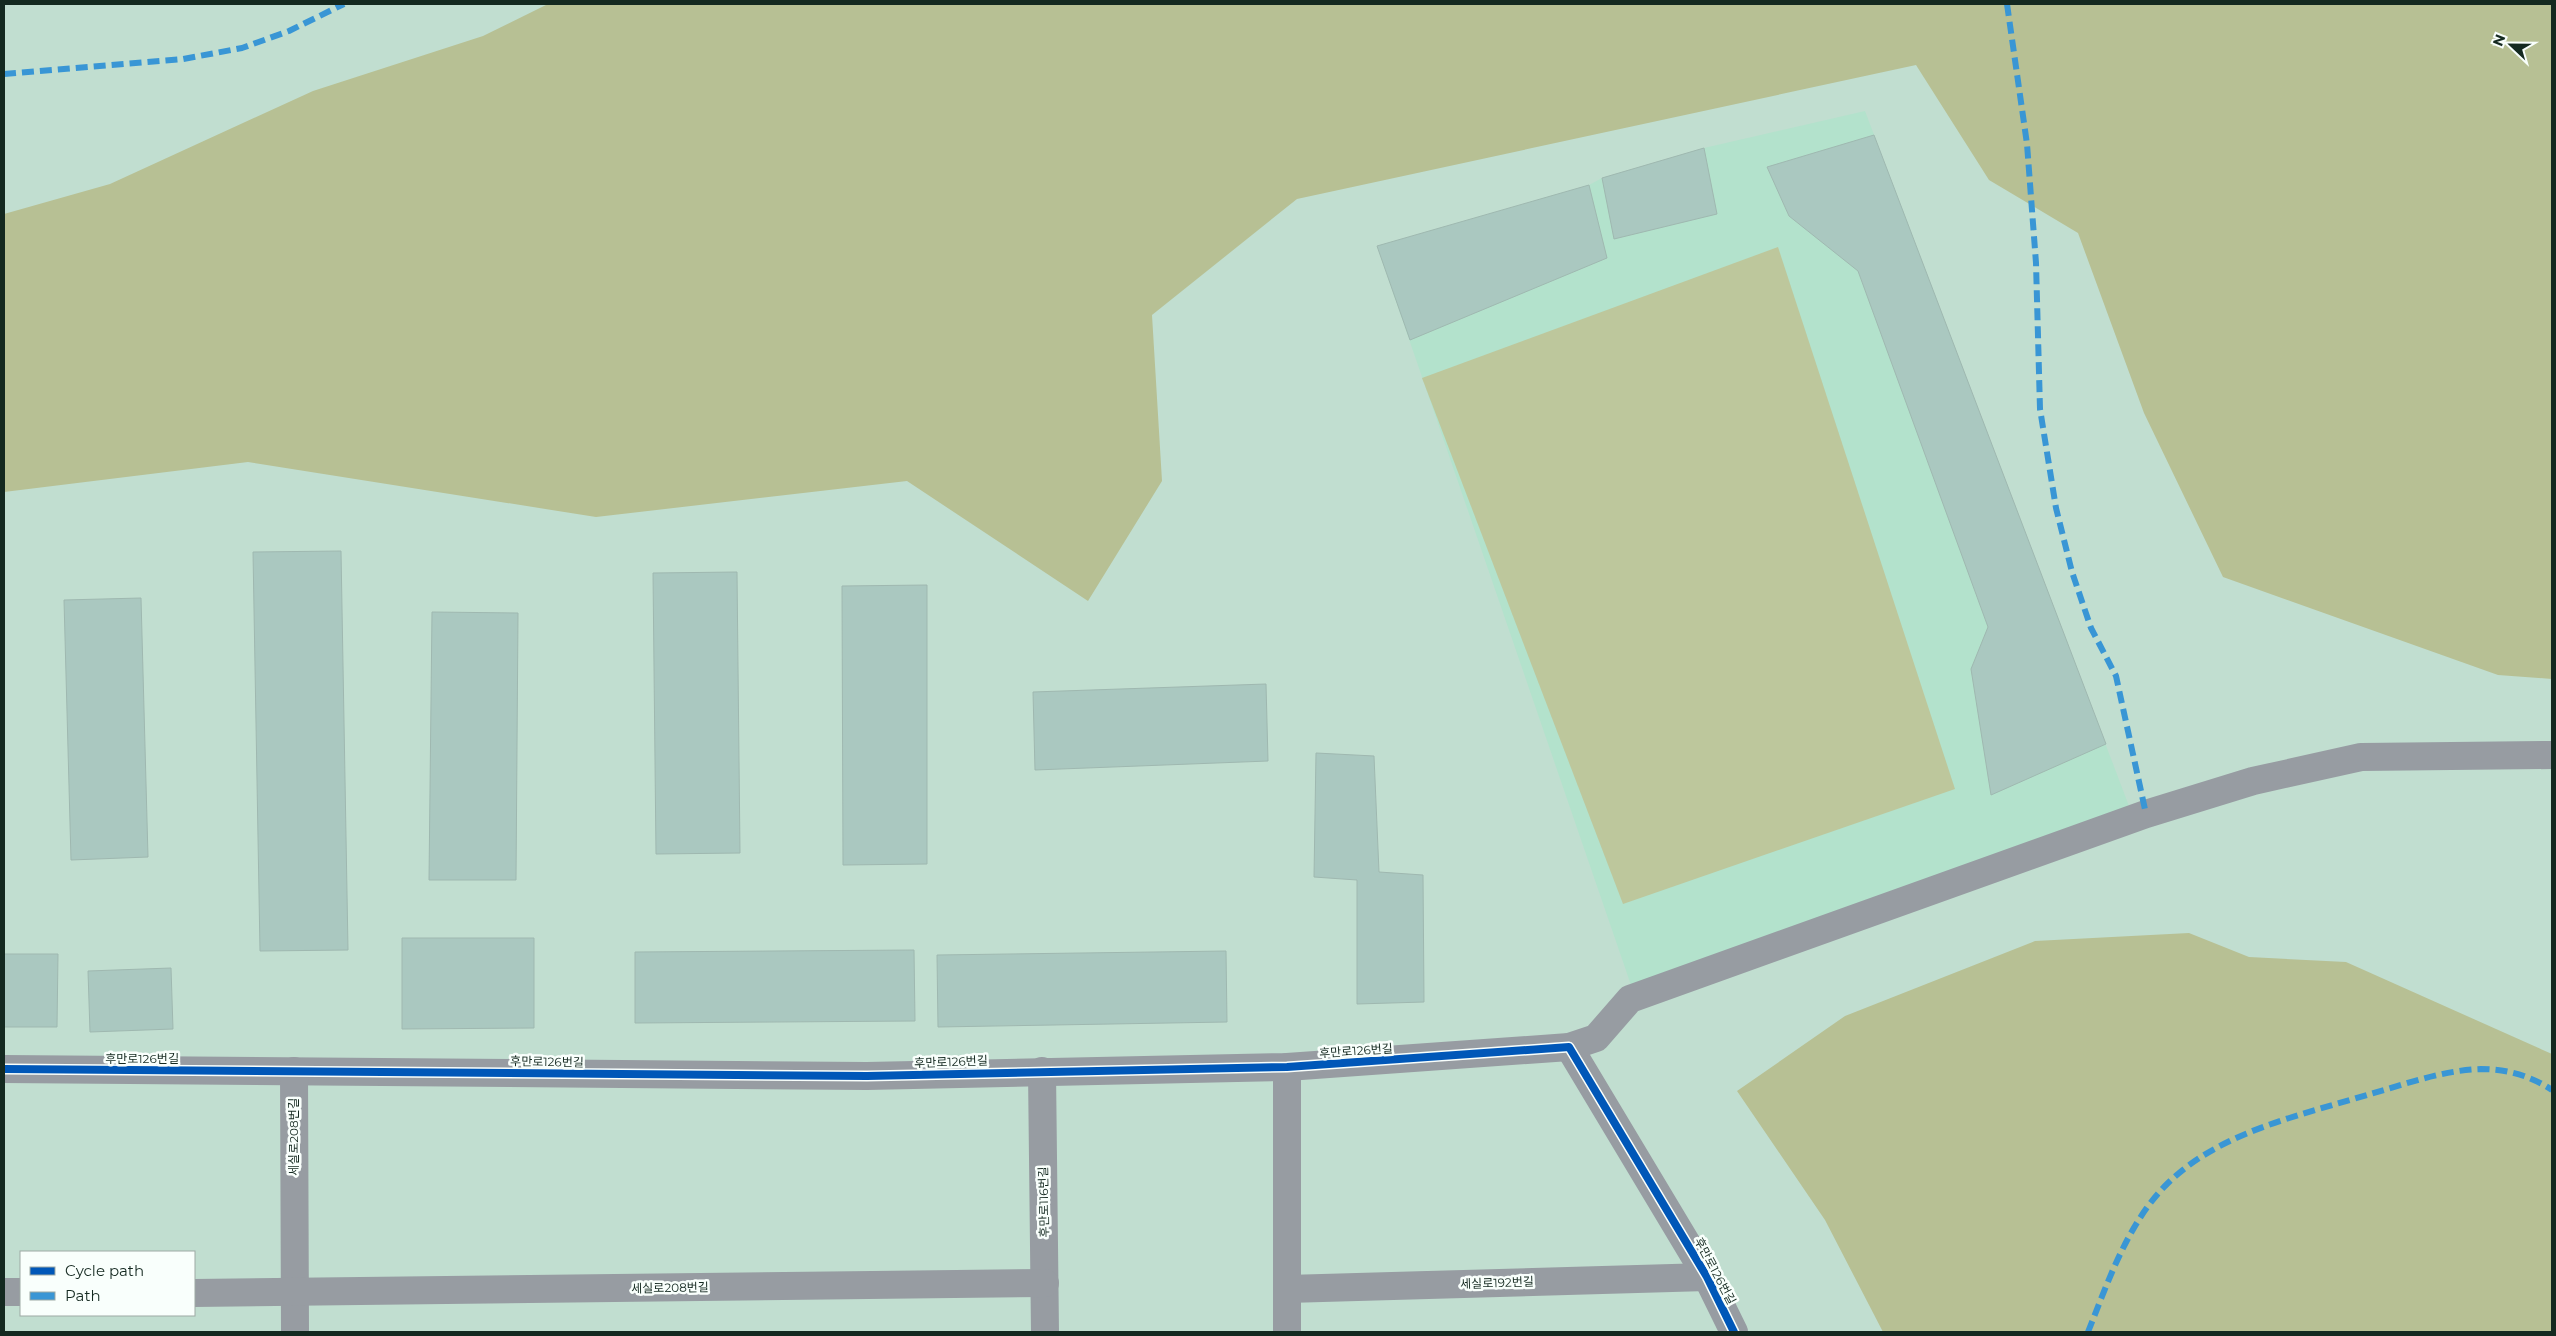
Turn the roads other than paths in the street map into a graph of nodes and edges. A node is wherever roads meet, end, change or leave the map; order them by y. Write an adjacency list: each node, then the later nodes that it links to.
1 (2552, 756): 2 (street)
2 (1569, 1047): 3 (street, 후만로126번길); 7 (street, 후만로126번길)
3 (1288, 1067): 6 (street, 후만로126번길); 9 (street)
4 (4, 1069): 5 (street, 후만로126번길)
5 (294, 1070): 6 (street, 후만로126번길); 13 (street, 세실로208번길)
6 (1042, 1071): 8 (street, 후만로116번길)
7 (1708, 1277): 9 (street, 세실로192번길); 17 (street, 후만로126번길)
8 (1044, 1283): 13 (street, 세실로208번길); 15 (street, 후만로116번길)
9 (1287, 1289): 16 (street)
10 (4, 1292): 11 (street)
11 (20, 1292)
12 (195, 1293): 13 (street, 세실로208번길)
13 (295, 1293): 14 (street, 세실로208번길)
14 (295, 1332)
15 (1045, 1332)
16 (1287, 1332)
17 (1734, 1332)

